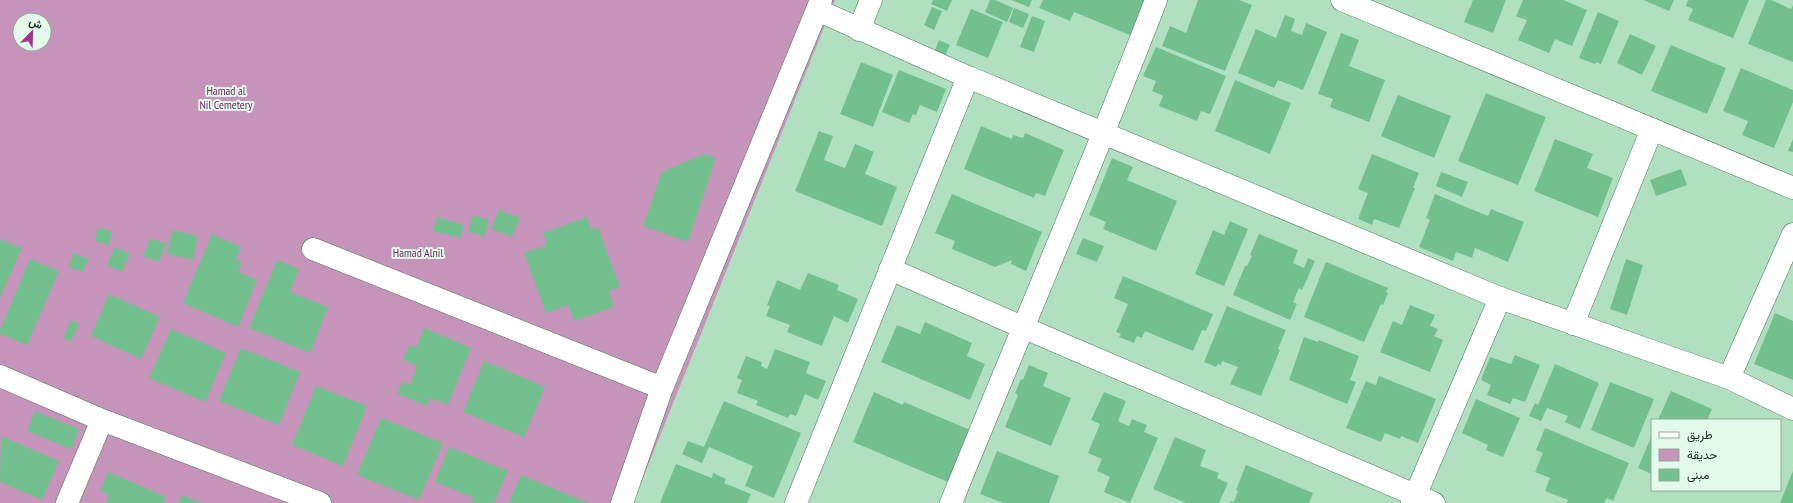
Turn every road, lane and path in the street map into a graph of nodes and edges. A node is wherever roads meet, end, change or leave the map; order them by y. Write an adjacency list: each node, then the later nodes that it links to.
1 (871, 0): 5 (street)
2 (1156, 0): 8 (street)
3 (1342, 0): 7 (street)
4 (819, 5): 5 (street); 18 (street)
5 (859, 30): 6 (street)
6 (968, 77): 8 (street); 12 (street)
7 (1652, 129): 9 (street); 14 (street)
8 (1105, 133): 13 (street); 15 (street)
9 (1793, 188)
10 (1793, 234): 17 (street)
11 (313, 249): 18 (street)
12 (890, 269): 15 (street); 25 (street)
13 (1500, 298): 14 (street); 21 (street)
14 (1573, 324): 17 (street)
15 (1022, 327): 21 (street); 26 (street)
16 (0, 376): 20 (street)
17 (1729, 378): 19 (street)
18 (662, 388): 24 (street)
19 (1793, 409)
20 (102, 420): 22 (street); 23 (street)
21 (1420, 500)
22 (67, 503)
23 (320, 503)
24 (622, 503)
25 (796, 503)
26 (951, 503)

